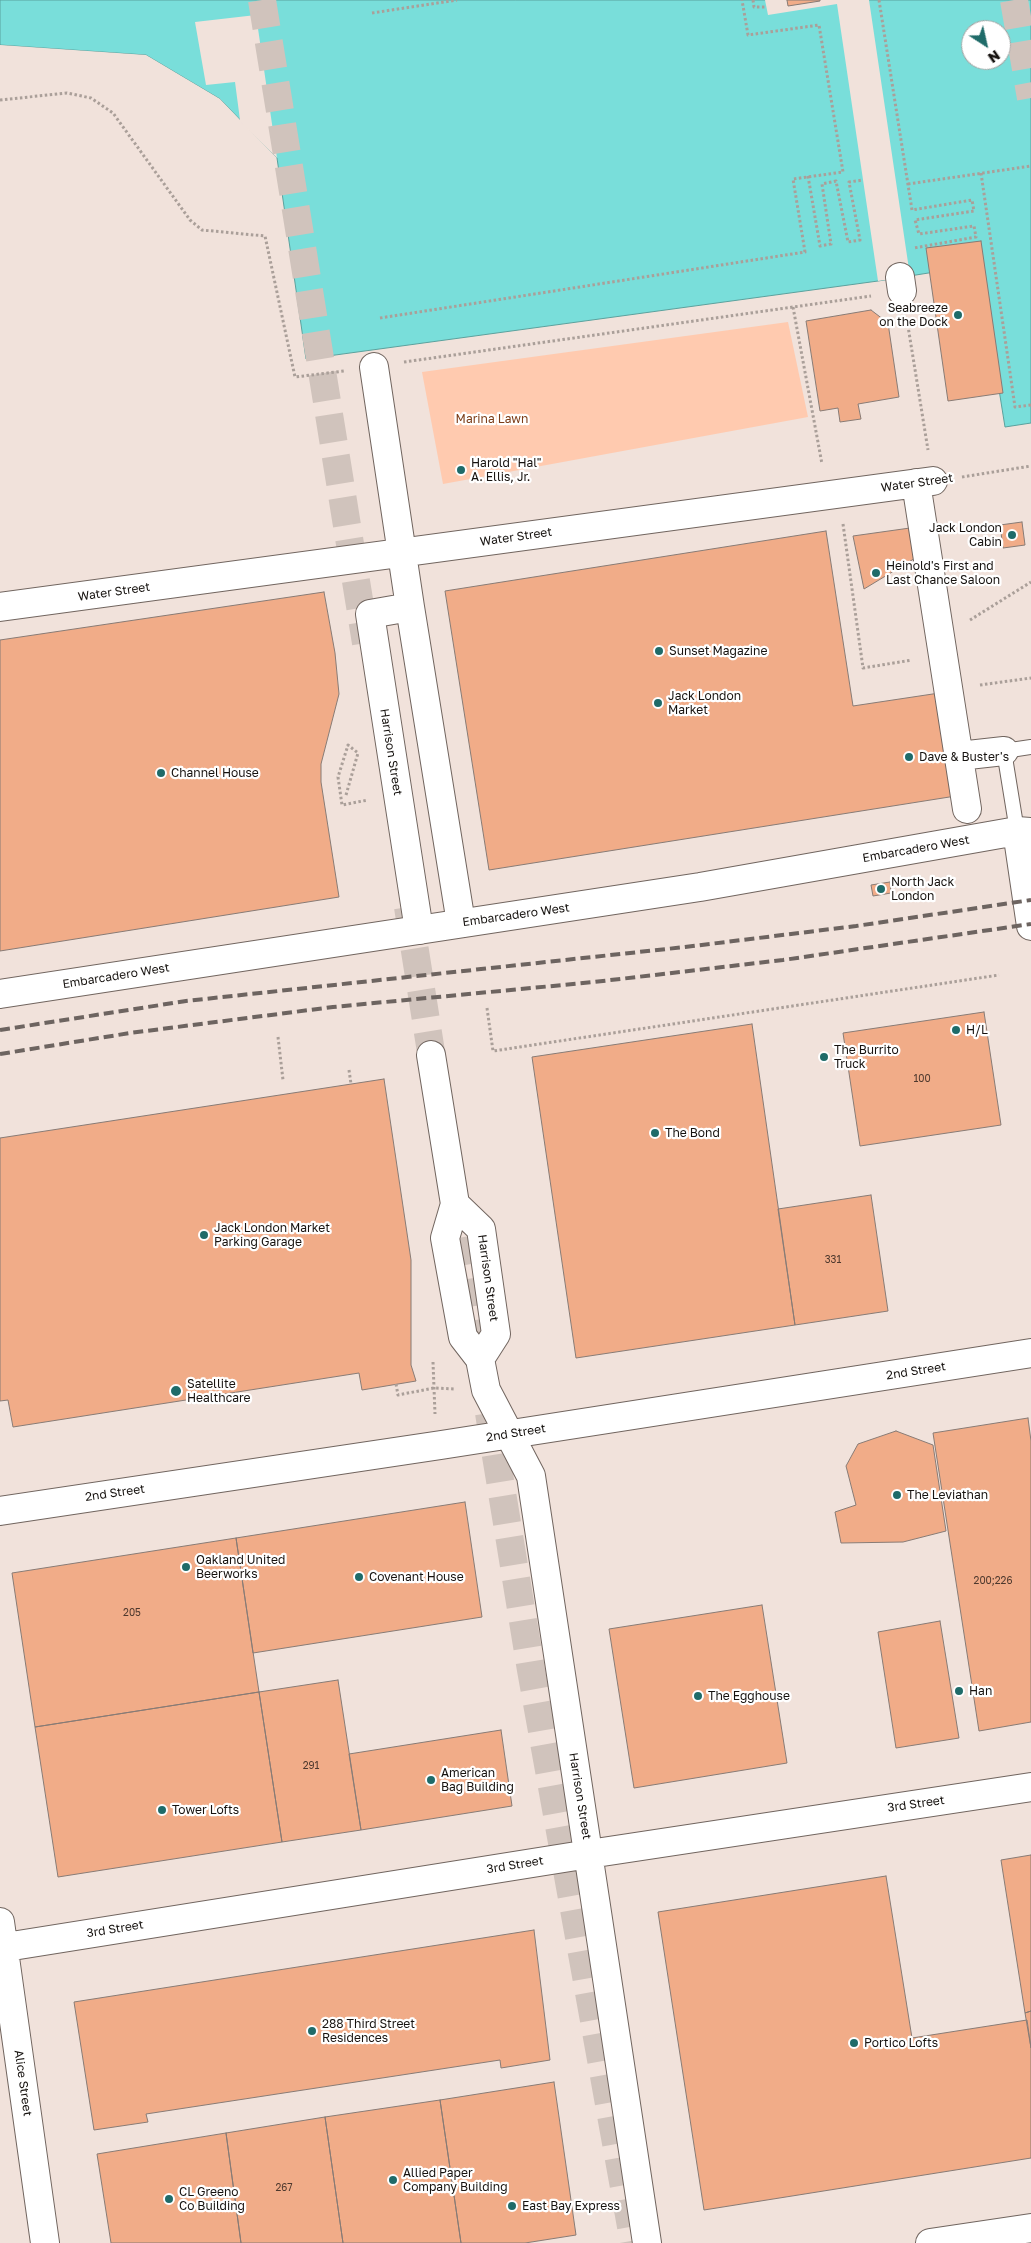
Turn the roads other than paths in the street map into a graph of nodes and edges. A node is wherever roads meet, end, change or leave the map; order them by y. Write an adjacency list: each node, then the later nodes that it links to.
1 (374, 367): 2 (street)
2 (401, 553): 3 (street, Water Street); 4 (street); 7 (street, Water Street)
3 (0, 607)
4 (410, 607): 11 (street); 13 (street, Harrison Street)
5 (1031, 747): 6 (lane)
6 (1004, 751): 7 (street); 9 (lane)
7 (959, 756): 8 (street)
8 (967, 809)
9 (1024, 831): 10 (street); 11 (street, Embarcadero West)
10 (1028, 879): 12 (street)
11 (462, 923): 13 (street, Embarcadero West)
12 (1031, 926)
13 (419, 930): 14 (street, Embarcadero West)
14 (0, 994)
15 (431, 1055): 16 (street, Harrison Street)
16 (456, 1204): 18 (street, Harrison Street); 18 (street, Harrison Street)
17 (1031, 1352): 19 (street, 2nd Street)
18 (480, 1359): 19 (street, Harrison Street)
19 (508, 1434): 20 (street, 2nd Street); 22 (street, Harrison Street)
20 (0, 1510)
21 (1031, 1787): 22 (street, 3rd Street)
22 (588, 1854): 23 (street, 3rd Street); 26 (street, Harrison Street)
23 (1, 1939): 25 (street, Alice Street)
24 (1031, 2228): 27 (street)
25 (45, 2243)
26 (648, 2243)
27 (930, 2243)

